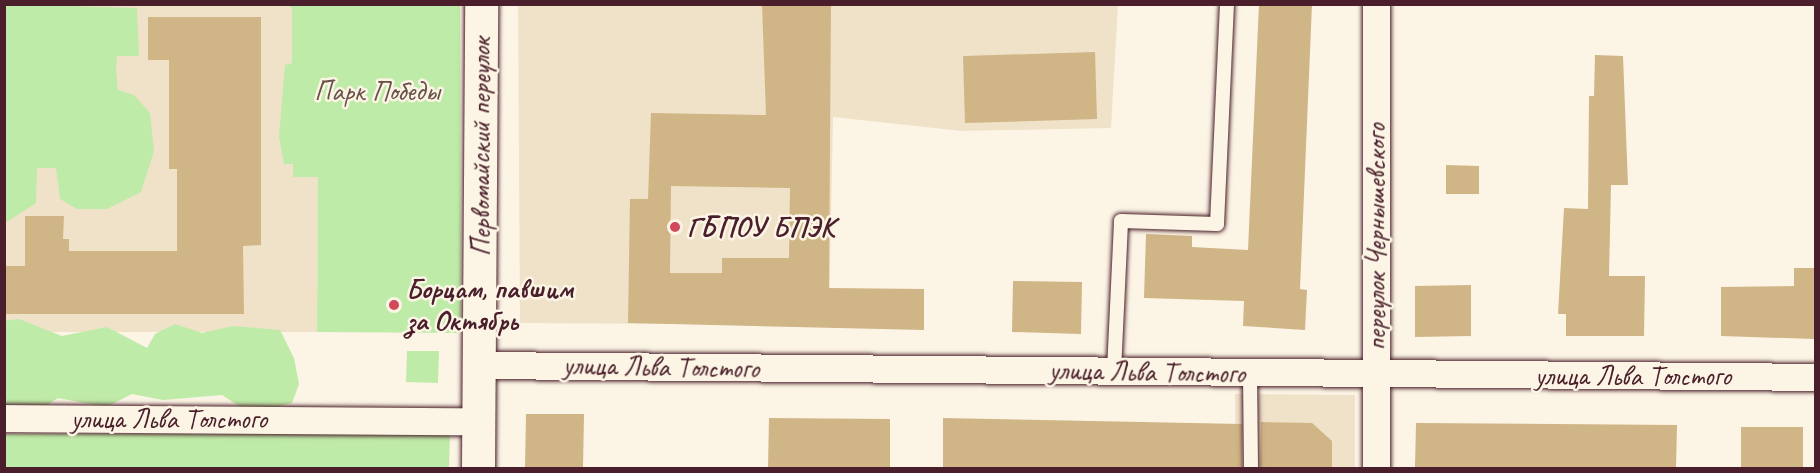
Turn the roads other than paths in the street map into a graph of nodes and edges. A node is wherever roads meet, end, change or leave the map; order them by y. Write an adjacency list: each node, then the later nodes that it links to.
1 (481, 4): 4 (street, Первомайский переулок)
2 (1227, 4): 5 (lane)
3 (1376, 4): 7 (street, переулок Чернышевского)
4 (479, 365): 5 (street, улица Льва Толстого); 10 (street, Первомайский переулок)
5 (1114, 371): 6 (street, улица Льва Толстого)
6 (1250, 373): 7 (street, улица Льва Толстого); 12 (lane)
7 (1376, 374): 8 (street, улица Льва Толстого); 13 (street, переулок Чернышевского)
8 (1815, 378)
9 (4, 418): 10 (street, улица Льва Толстого)
10 (478, 422): 11 (street, Первомайский переулок)
11 (478, 468)
12 (1251, 468)
13 (1376, 468)

